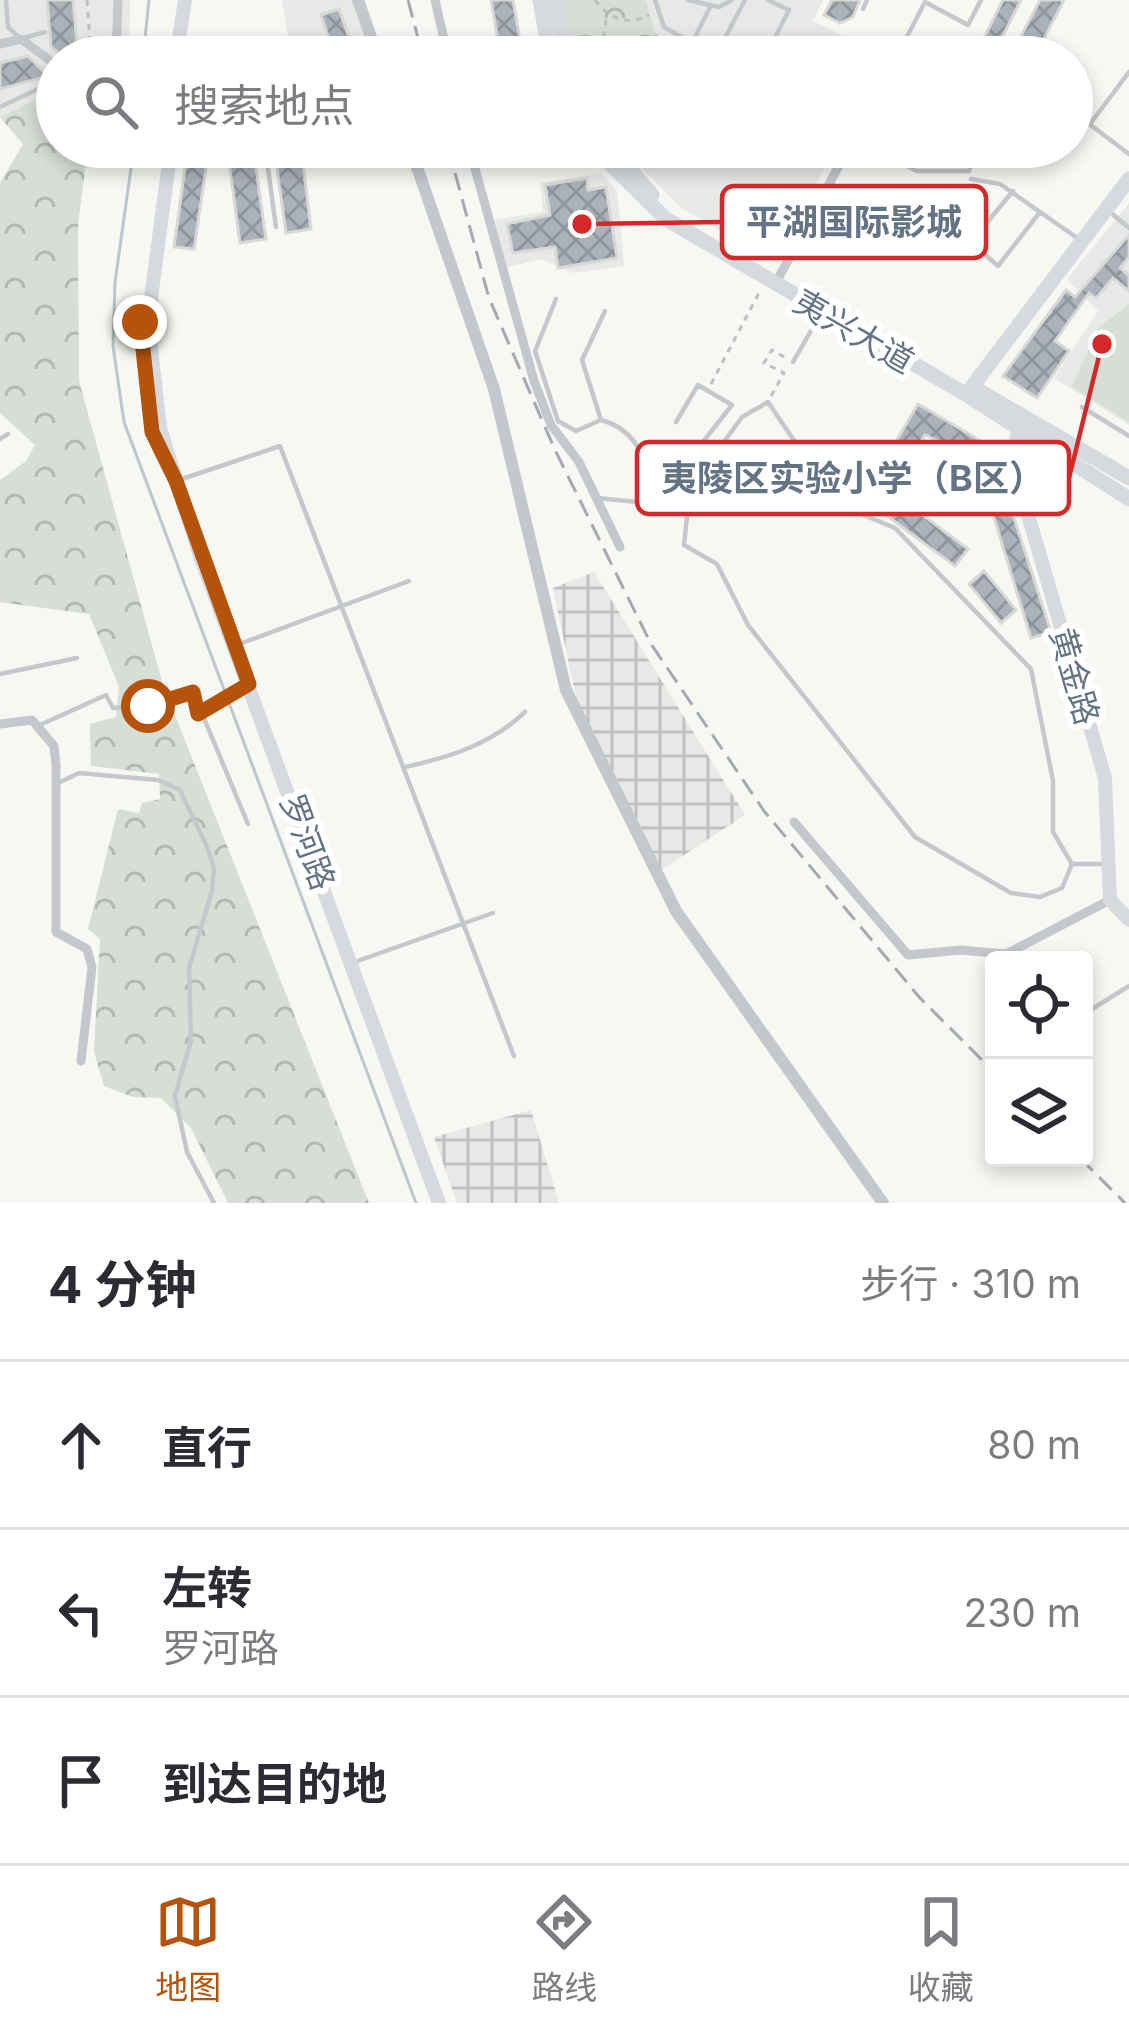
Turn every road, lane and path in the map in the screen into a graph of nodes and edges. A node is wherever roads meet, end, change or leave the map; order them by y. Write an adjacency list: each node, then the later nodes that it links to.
1 (5, 0): 19 (lane)
2 (87, 0): 25 (path)
3 (118, 0): 26 (street)
4 (189, 0): 27 (main road)
5 (358, 0): 28 (street)
6 (435, 0): 29 (street)
7 (540, 0): 30 (main road)
8 (554, 0): 31 (main road)
9 (595, 0): 22 (path)
10 (655, 0): 21 (lane)
11 (688, 0): 18 (lane)
12 (731, 0): 18 (lane)
13 (745, 0): 36 (lane)
14 (768, 0): 37 (lane)
15 (867, 0): 20 (lane)
16 (981, 0): 17 (lane)
17 (925, 1): 38 (lane)
18 (711, 5): 35 (lane)
19 (3, 10): 39 (lane)
20 (862, 10)
21 (658, 11): 22 (path); 23 (lane)
22 (607, 13): 32 (path)
23 (664, 26): 33 (path); 34 (lane)
24 (45, 32): 39 (lane)
25 (90, 36)
26 (120, 36)
27 (183, 36)
28 (371, 36)
29 (443, 36)
30 (546, 36)
31 (562, 36)
32 (603, 36)
33 (655, 36)
34 (680, 36)
35 (696, 36)
36 (727, 36)
37 (776, 36)
38 (908, 36)
39 (21, 39): 40 (street); 41 (street)
40 (0, 44)
41 (36, 50)
42 (1129, 71): 45 (lane)
43 (36, 90): 44 (lane)
44 (0, 107)
45 (1093, 120)
46 (1093, 126): 47 (lane)
47 (1129, 154)
48 (164, 168): 83 (main road, 罗河路)
49 (269, 168): 62 (lane)
50 (417, 168): 115 (street)
51 (475, 168): 69 (street)
52 (614, 168): 65 (main road, 夷兴大道)
53 (630, 168): 65 (main road, 夷兴大道)
54 (837, 168): 65 (street)
55 (911, 168): 56 (lane)
56 (970, 168)
57 (971, 179): 59 (lane)
58 (1129, 179): 60 (main road)
59 (1013, 191): 61 (lane); 61 (lane)
60 (1105, 208): 63 (lane); 64 (main road)
61 (1040, 212): 64 (lane)
62 (276, 227)
63 (1129, 228)
64 (1080, 240): 73 (main road)
65 (773, 278): 68 (main road, 夷兴大道); 72 (path); 73 (main road, 夷兴大道)
66 (556, 299): 70 (lane)
67 (604, 311): 76 (lane)
68 (821, 313): 71 (lane); 73 (main road, 夷兴大道)
69 (519, 336): 70 (lane); 85 (street)
70 (536, 340): 76 (lane)
71 (793, 362): 74 (path)
72 (706, 391): 77 (lane); 85 (lane)
73 (969, 391): 78 (main road, 夷兴大道); 82 (main road, 夷兴大道)
74 (768, 402): 102 (lane); 102 (lane)
75 (1082, 407): 80 (lane)
76 (601, 420): 84 (lane)
77 (676, 422)
78 (1019, 428): 86 (main road, 夷兴大道); 103 (main road, 黄金路)
79 (8, 434): 81 (lane)
80 (1129, 436)
81 (0, 440)
82 (1127, 472)
83 (176, 481): 89 (lane); 90 (main road, 罗河路)
84 (656, 482)
85 (597, 498): 87 (street)
86 (1129, 499)
87 (620, 547)
88 (409, 580): 89 (lane)
89 (344, 605): 90 (lane); 98 (lane)
90 (234, 646): 93 (main road, 罗河路)
91 (77, 658): 92 (lane)
92 (0, 674)
93 (248, 684): 95 (lane); 108 (main road, 罗河路)
94 (525, 712): 98 (lane)
95 (198, 714): 97 (lane); 101 (lane)
96 (0, 724): 97 (street)
97 (40, 725): 99 (street)
98 (406, 767): 107 (lane)
99 (56, 784): 112 (street); 113 (lane)
100 (794, 822): 104 (street)
101 (248, 824)
102 (1072, 864): 103 (lane)
103 (1108, 864): 104 (main road, 黄金路)
104 (1110, 900): 106 (main road)
105 (493, 913): 107 (lane)
106 (1129, 920)
107 (467, 922): 108 (lane); 111 (lane)
108 (352, 963): 114 (main road, 罗河路)
109 (1129, 986): 110 (lane)
110 (1093, 1008)
111 (514, 1056)
112 (81, 1061)
113 (214, 1203)
114 (439, 1203)
115 (883, 1203)

